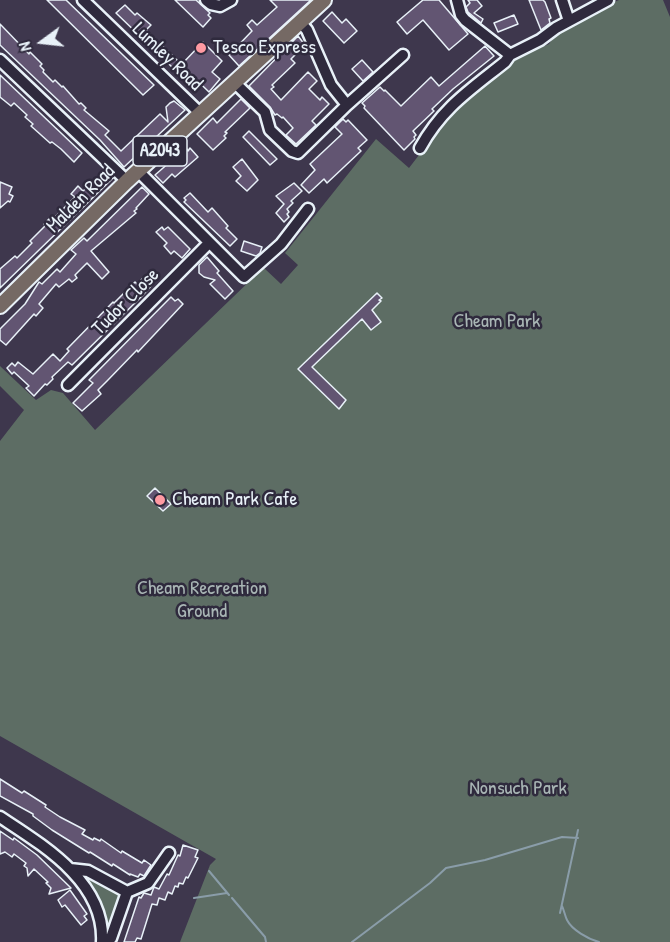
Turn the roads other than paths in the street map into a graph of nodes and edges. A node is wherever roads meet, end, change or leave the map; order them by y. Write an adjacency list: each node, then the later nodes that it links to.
1 (83, 0): 15 (street, Lumley Road)
2 (206, 0): 3 (street)
3 (231, 0)
4 (457, 0): 11 (street)
5 (562, 0): 8 (street)
6 (608, 0): 8 (street)
7 (319, 1): 9 (main road, Malden Road / A2043)
8 (569, 21): 11 (street)
9 (300, 22): 13 (main road, Malden Road / A2043); 14 (street)
10 (403, 54): 14 (street)
11 (510, 55): 16 (street)
12 (0, 60): 17 (street)
13 (236, 82): 14 (street); 15 (main road, Malden Road / A2043)
14 (347, 105)
15 (201, 114): 17 (main road, Malden Road / A2043)
16 (420, 148)
17 (132, 176): 19 (street); 20 (main road, Malden Road / A2043)
18 (308, 209): 19 (street)
19 (209, 243): 21 (street, Tudor Close)
20 (0, 306)
21 (68, 386)
22 (0, 817): 24 (street)
23 (169, 853): 25 (street)
24 (70, 869): 25 (street); 26 (street)
25 (128, 892): 26 (street)
26 (104, 942)

